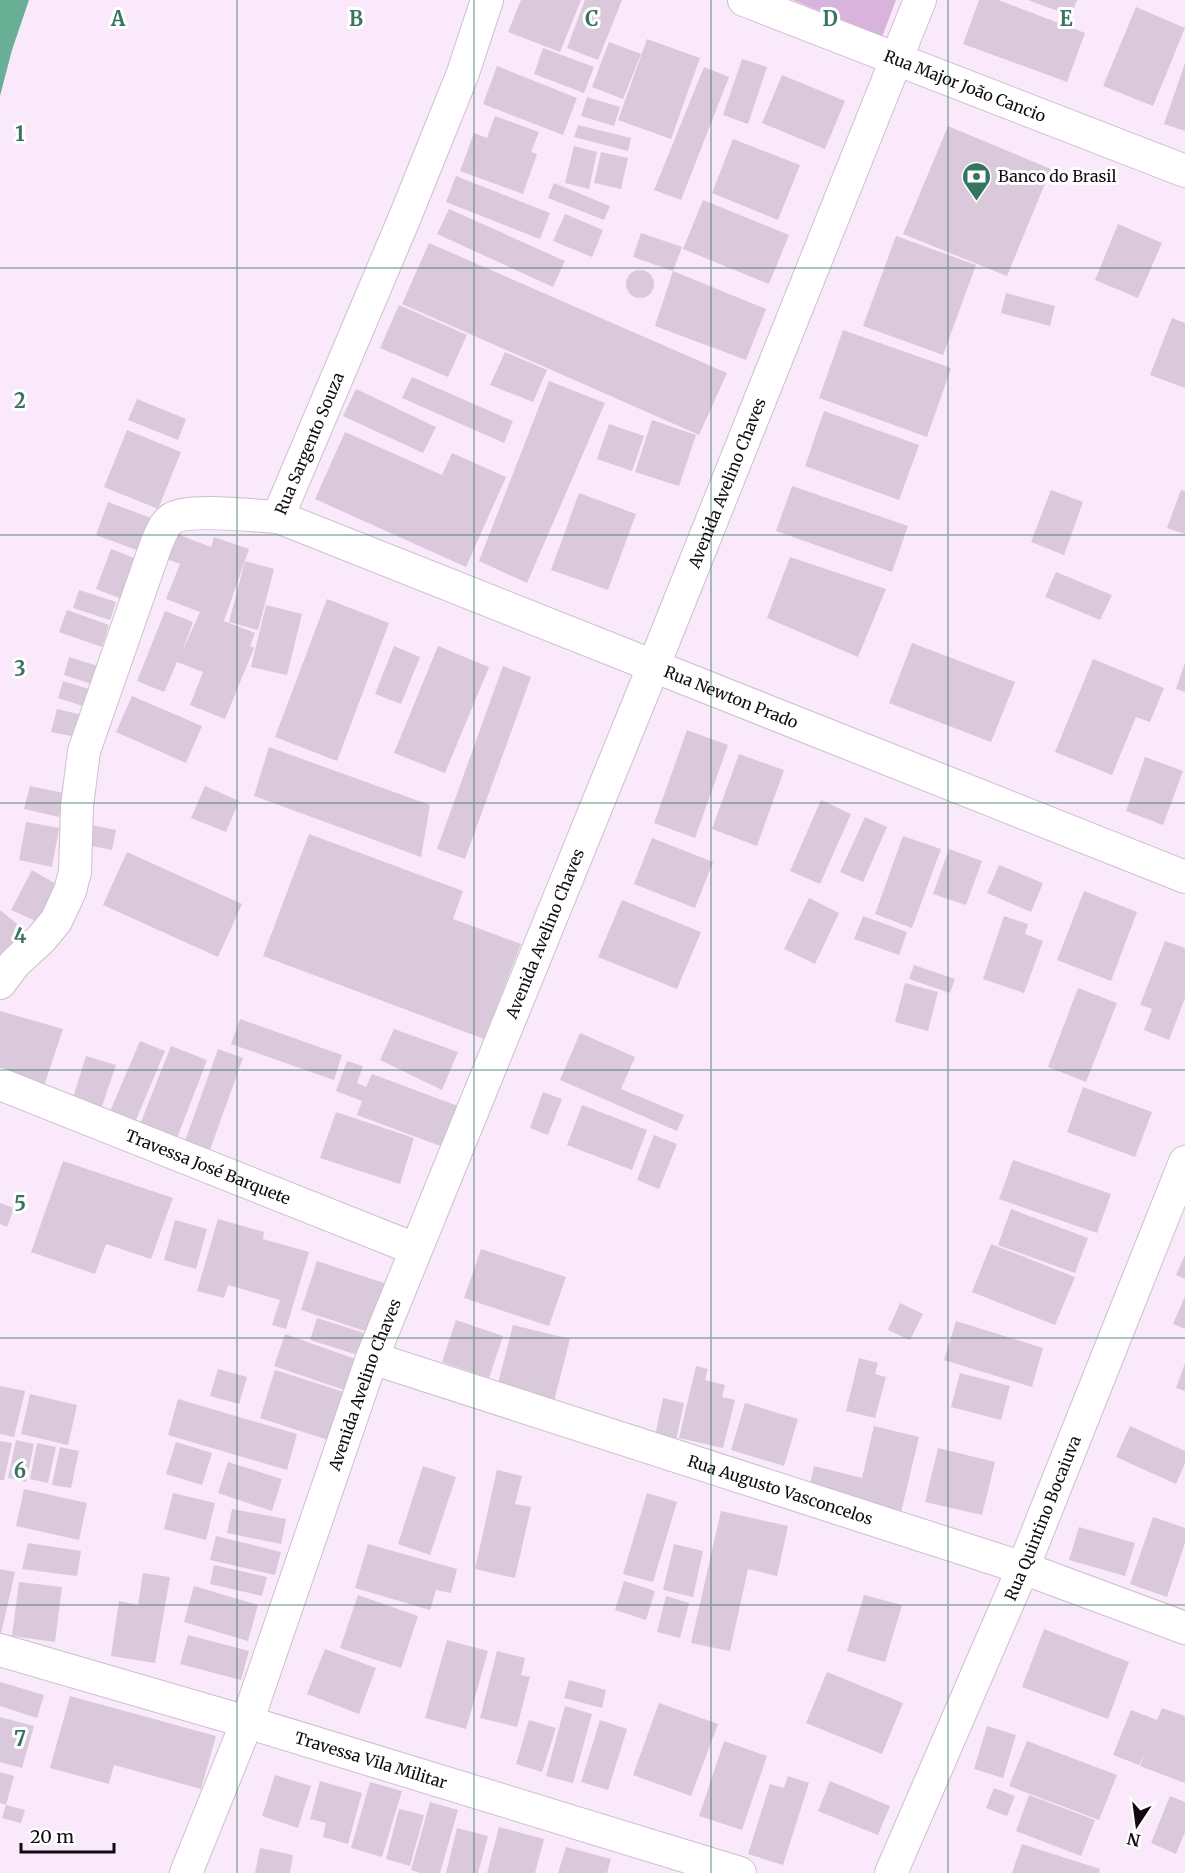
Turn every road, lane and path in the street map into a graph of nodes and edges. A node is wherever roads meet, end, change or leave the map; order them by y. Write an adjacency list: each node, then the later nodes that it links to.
1 (487, 0): 6 (street, Rua Sargento Souza)
2 (744, 0): 4 (street, Rua Major João Cancio)
3 (920, 0): 4 (street, Avenida Avelino Chaves)
4 (897, 59): 5 (street, Rua Major João Cancio); 7 (street, Avenida Avelino Chaves)
5 (1185, 171)
6 (278, 517): 7 (street, Rua Newton Prado); 9 (street, Rua Sargento Souza)
7 (654, 665): 8 (street, Rua Newton Prado); 12 (street, Avenida Avelino Chaves)
8 (1185, 877)
9 (0, 983)
10 (0, 1084): 12 (street, Travessa José Barquete)
11 (1185, 1162): 14 (street, Rua Quintino Bocaiuva)
12 (416, 1249): 13 (street, Avenida Avelino Chaves)
13 (372, 1358): 14 (street, Rua Augusto Vasconcelos); 17 (street, Avenida Avelino Chaves)
14 (1023, 1568): 15 (street, Rua Augusto Vasconcelos); 20 (street, Rua Quintino Bocaiuva)
15 (1185, 1628)
16 (0, 1650): 17 (street, Travessa Vila Militar)
17 (247, 1722): 18 (street, Avenida Avelino Chaves); 19 (street, Travessa Vila Militar)
18 (186, 1873)
19 (740, 1873)
20 (891, 1873)

